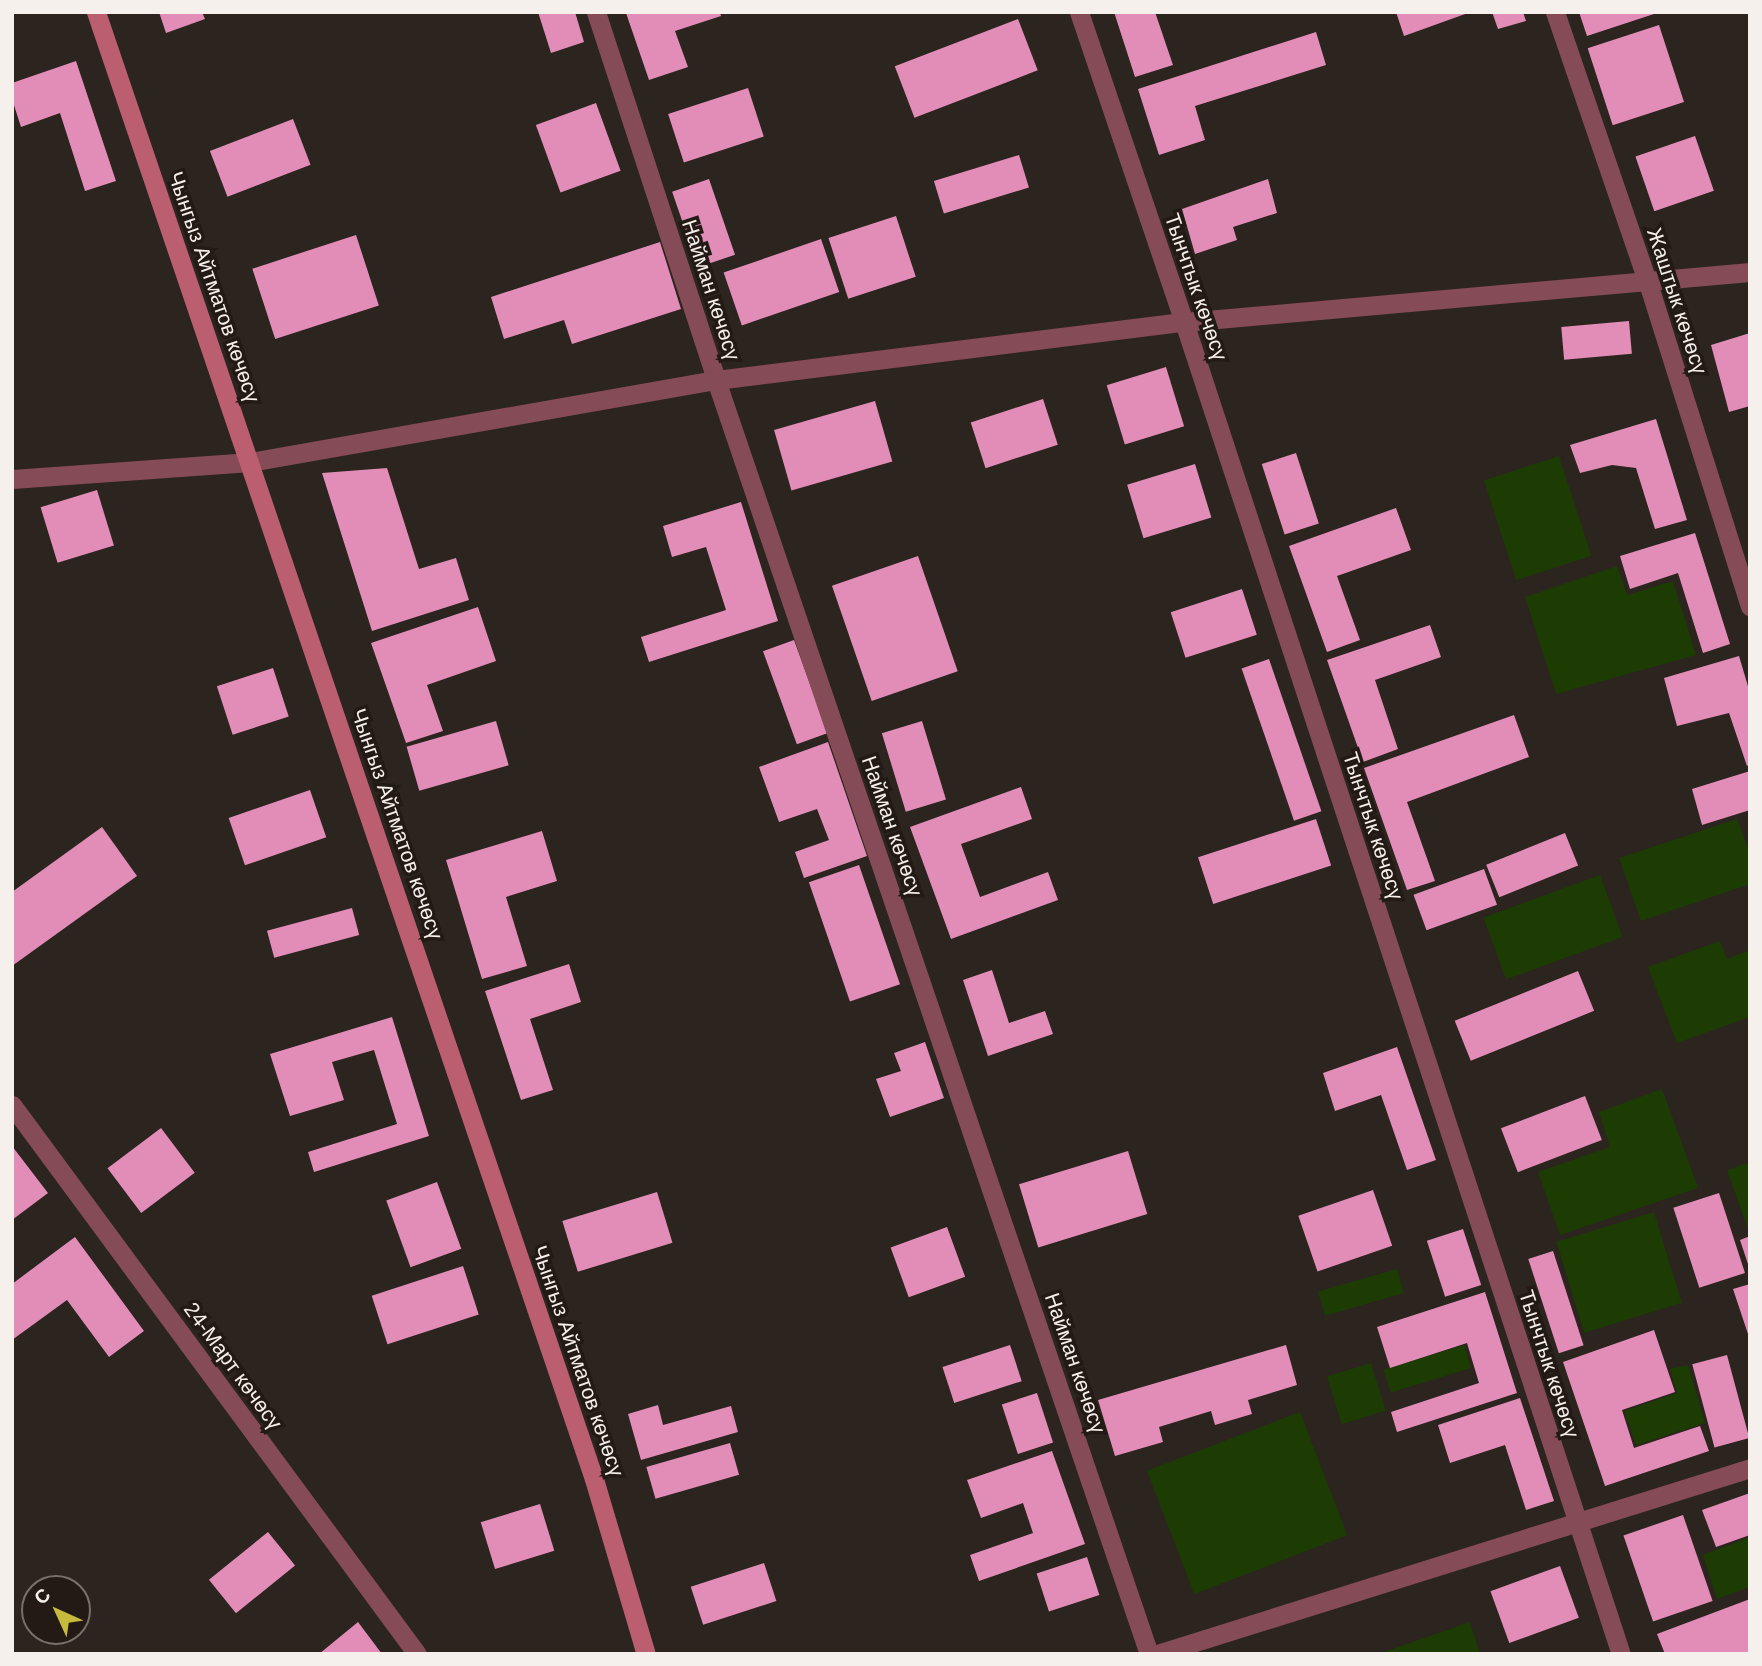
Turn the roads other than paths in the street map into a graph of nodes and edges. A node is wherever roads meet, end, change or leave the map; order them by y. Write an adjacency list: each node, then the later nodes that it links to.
1 (96, 12): 9 (main road, Чынгыз Айтматов көчөсү)
2 (596, 12): 8 (street, Найман көчөсү)
3 (1079, 12): 7 (street, Тынчтык көчөсү)
4 (1555, 12): 6 (street, Жаштык көчөсү)
5 (1750, 272): 6 (street)
6 (1648, 283): 7 (street); 11 (street, Жаштык көчөсү)
7 (1184, 322): 8 (street); 14 (street, Тынчтык көчөсү)
8 (716, 380): 9 (street); 17 (street, Найман көчөсү)
9 (250, 462): 10 (street); 16 (main road, Чынгыз Айтматов көчөсү)
10 (12, 479)
11 (1750, 606)
12 (12, 1105): 15 (street, 24-Март көчөсү)
13 (1750, 1468): 14 (street)
14 (1577, 1523): 18 (street); 19 (street, Тынчтык көчөсү)
15 (417, 1654)
16 (646, 1654)
17 (1149, 1654)
18 (1157, 1654)
19 (1622, 1654)

